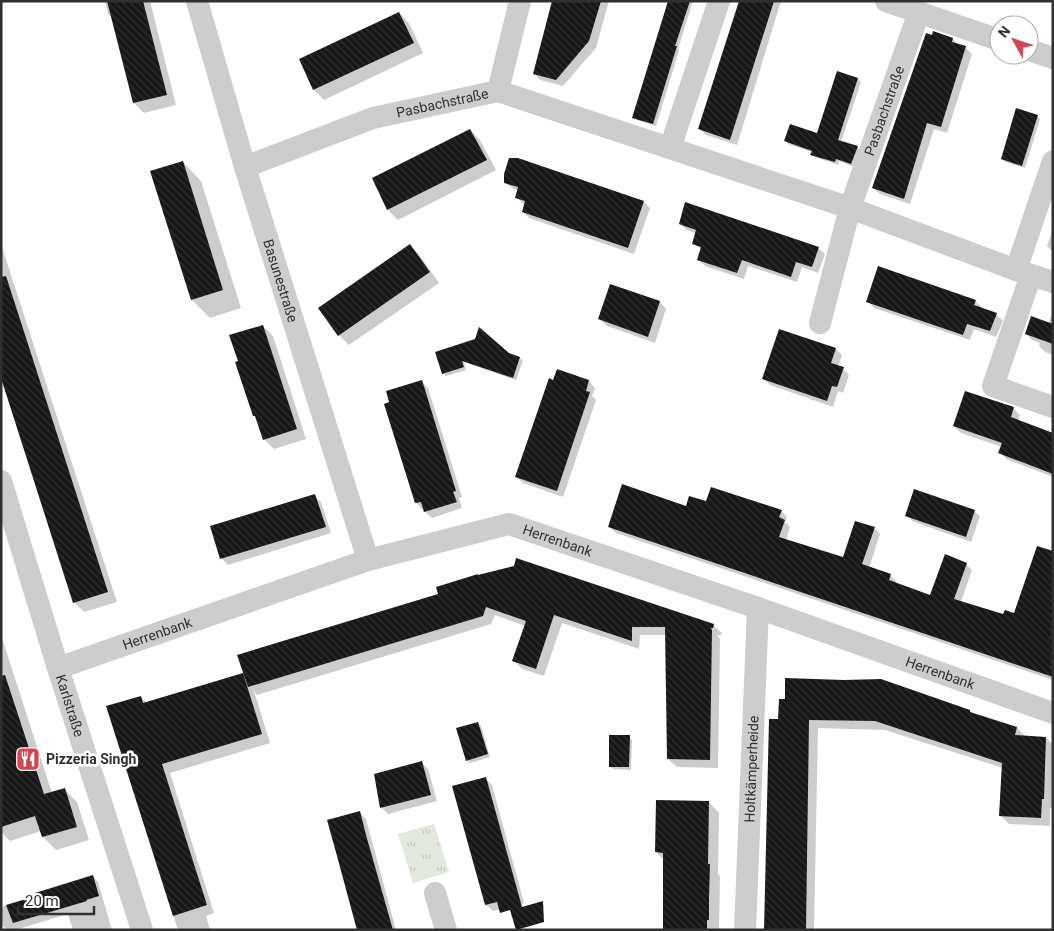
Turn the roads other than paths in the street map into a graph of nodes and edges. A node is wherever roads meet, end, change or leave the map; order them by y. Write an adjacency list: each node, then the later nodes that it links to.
1 (197, 1): 12 (street, Basunestraße)
2 (520, 1): 9 (street)
3 (718, 1): 10 (street)
4 (886, 1): 5 (street)
5 (919, 12): 6 (street); 13 (street, Pasbachstraße)
6 (989, 36)
7 (1039, 53): 8 (street)
8 (1053, 58)
9 (498, 91): 10 (street, Pasbachstraße); 12 (street, Pasbachstraße)
10 (670, 148): 13 (street, Pasbachstraße)
11 (1053, 161): 14 (street)
12 (245, 167): 19 (street, Basunestraße)
13 (850, 208): 14 (street, Pasbachstraße); 16 (street, Pasbachstraße)
14 (1023, 272): 15 (street, Pasbachstraße); 17 (street)
15 (1053, 282)
16 (820, 323)
17 (1053, 407)
18 (1, 481): 21 (street, Karlstraße)
19 (368, 560): 20 (street, Herrenbank); 21 (street, Herrenbank)
20 (758, 608): 22 (street, Herrenbank); 26 (street, Holtkämperheide)
21 (58, 668): 24 (street, Karlstraße)
22 (1053, 713)
23 (435, 894): 25 (street)
24 (142, 930)
25 (446, 930)
26 (745, 930)

